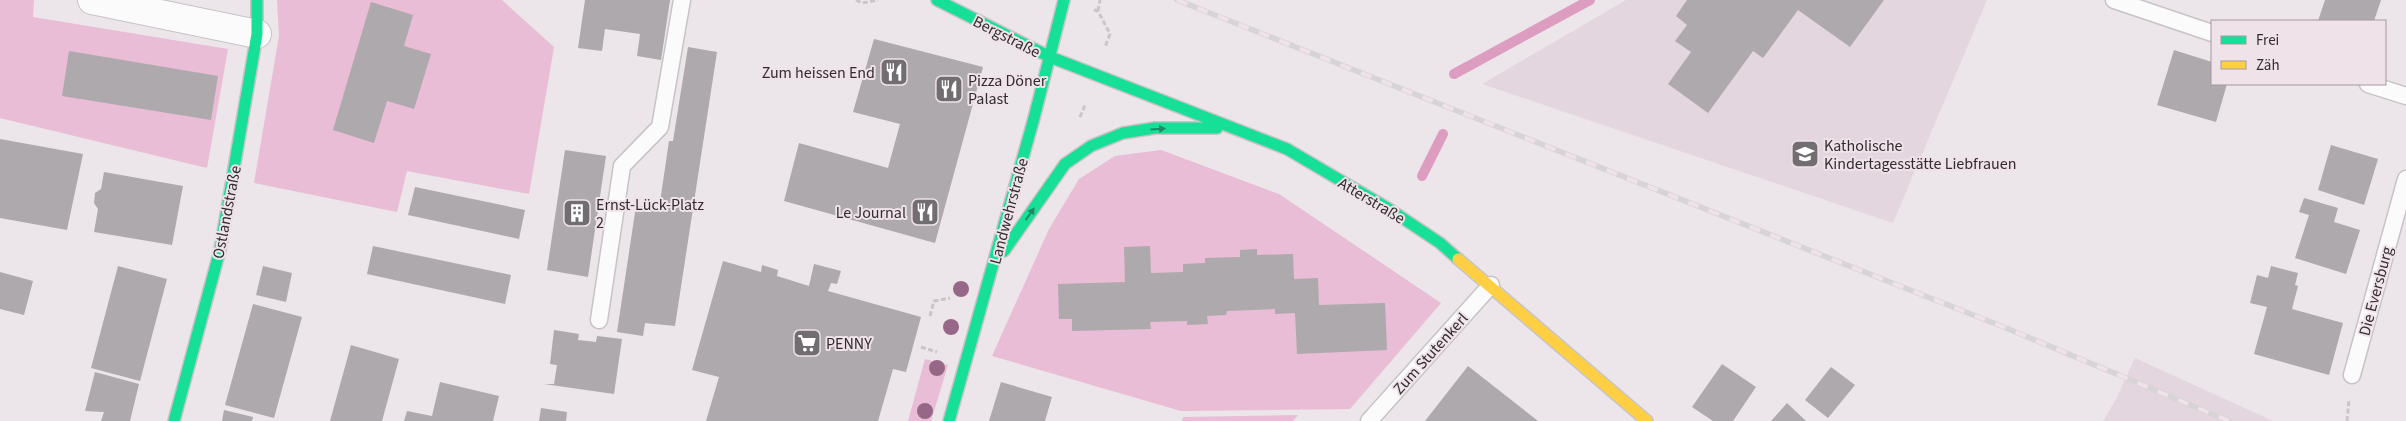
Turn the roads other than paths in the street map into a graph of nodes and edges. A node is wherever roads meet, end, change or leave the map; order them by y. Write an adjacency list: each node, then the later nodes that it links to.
1 (92, 0): 8 (street)
2 (257, 0): 8 (street, Ostlandstraße)
3 (682, 0): 16 (lane)
4 (937, 0): 9 (street, Bergstraße)
5 (1064, 0): 9 (street, Landwehrstraße)
6 (2114, 0): 7 (lane)
7 (2211, 32)
8 (257, 34): 18 (street, Ostlandstraße)
9 (1050, 57): 12 (street, Atterstraße); 14 (street, Landwehrstraße)
10 (2371, 85): 11 (lane)
11 (2406, 96)
12 (1232, 128): 14 (street, one-way to 12); 15 (street, Atterstraße)
13 (2406, 179): 17 (lane, Die Eversburg)
14 (992, 269): 19 (street, Landwehrstraße)
15 (1491, 285): 20 (lane, Zum Stutenkerl); 21 (street, Atterstraße)
16 (599, 320)
17 (2352, 375)
18 (174, 421)
19 (948, 421)
20 (1369, 421)
21 (1648, 421)

